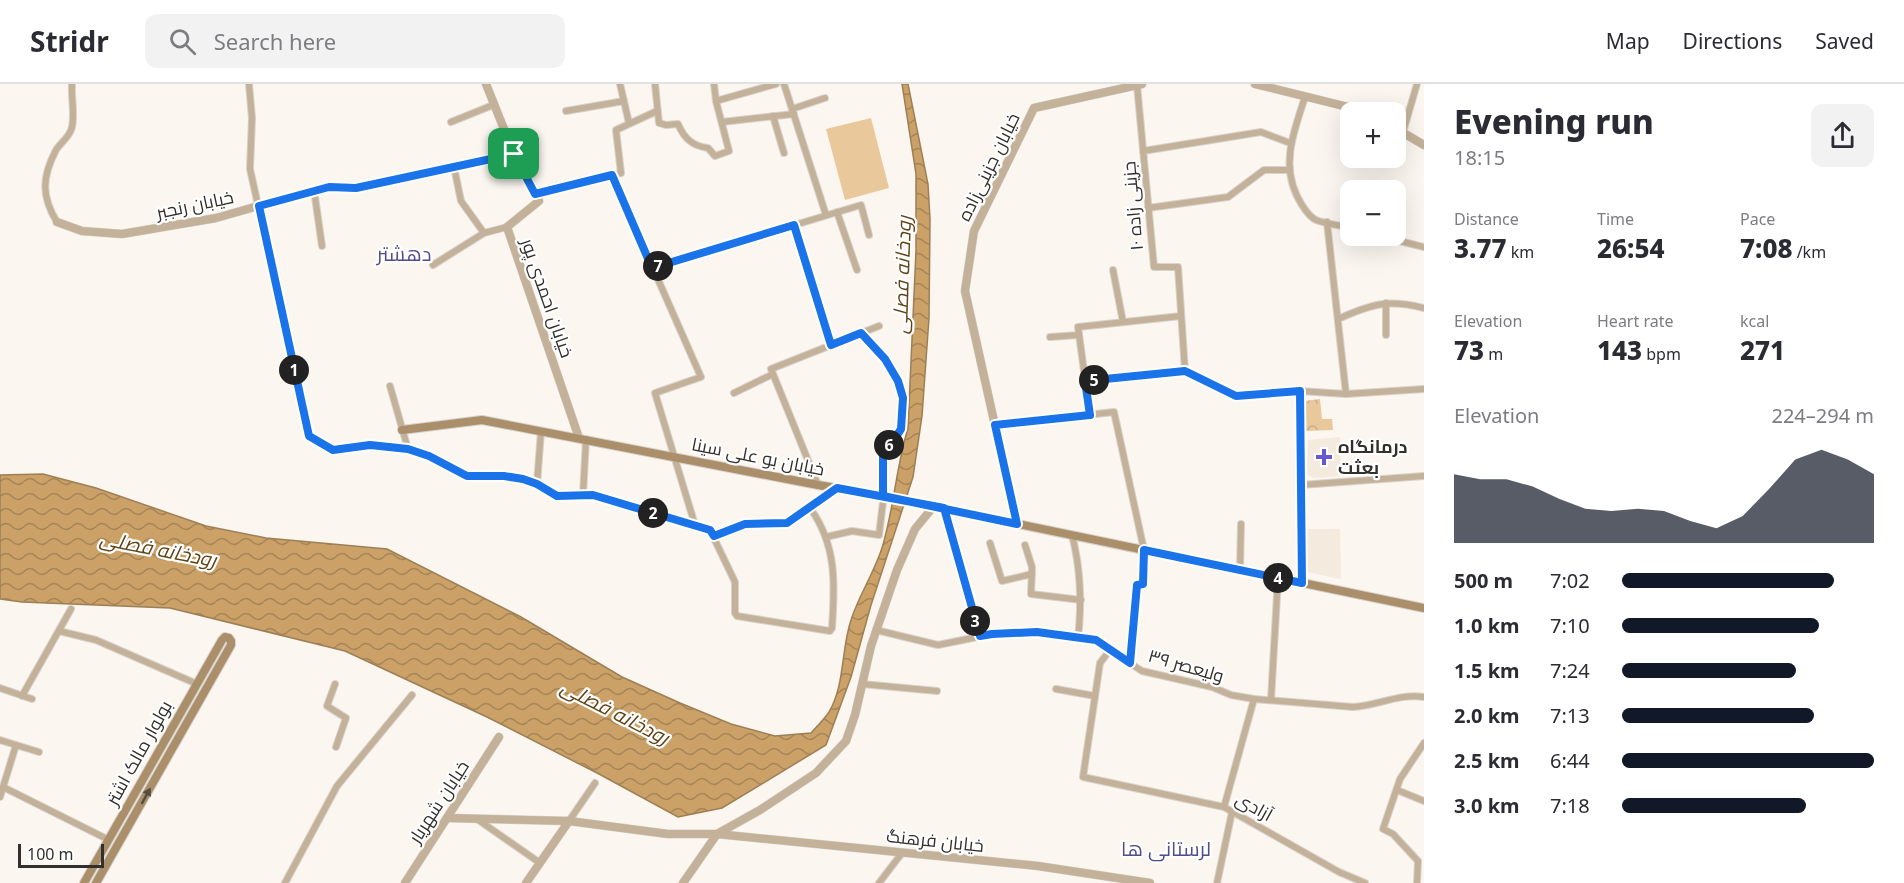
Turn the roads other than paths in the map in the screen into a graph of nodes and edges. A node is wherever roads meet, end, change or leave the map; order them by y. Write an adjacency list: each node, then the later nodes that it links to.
1 (72, 84): 42 (street)
2 (249, 84): 38 (street)
3 (486, 84): 16 (street)
4 (620, 84): 14 (street)
5 (655, 84): 19 (street)
6 (714, 84): 15 (street)
7 (776, 84): 15 (street)
8 (784, 84): 20 (street)
9 (1255, 84): 13 (street)
10 (1417, 84): 24 (street)
11 (1139, 85): 30 (street, جزینی زاده ۱۰); 76 (street, خیابان جزینی‌زاده)
12 (825, 98): 20 (street)
13 (1305, 98): 17 (street); 27 (street)
14 (624, 100): 18 (street); 25 (street)
15 (716, 101): 23 (street)
16 (494, 105): 22 (street); 32 (street)
17 (1340, 106)
18 (566, 111)
19 (657, 111): 23 (street); 25 (street)
20 (793, 112): 21 (street); 41 (street)
21 (773, 116): 23 (street); 31 (street)
22 (451, 122)
23 (722, 122)
24 (1406, 122)
25 (629, 123): 35 (street)
26 (1406, 134): 28 (street)
27 (1290, 143): 30 (street); 34 (street)
28 (1424, 145)
29 (535, 149): 32 (street)
30 (1143, 151): 39 (street, جزینی زاده ۱۰)
31 (784, 153)
32 (514, 154): 33 (street, خیابان رنجبر); 37 (street)
33 (454, 167): 36 (street, خیابان رنجبر); 47 (street)
34 (1290, 170): 39 (street); 43 (street)
35 (612, 175): 37 (street); 53 (street)
36 (314, 190): 38 (street, خیابان رنجبر); 50 (street)
37 (535, 194): 46 (street, خیابان احمدی پور)
38 (259, 206): 42 (street, خیابان رنجبر); 80 (street)
39 (1148, 208): 58 (street, جزینی زاده ۱۰)
40 (837, 212): 41 (street); 48 (street); 54 (street)
41 (826, 215): 44 (street)
42 (57, 222)
43 (1327, 222): 45 (street); 59 (street)
44 (794, 225): 53 (street); 66 (street)
45 (1340, 225)
46 (507, 227): 47 (street); 79 (street, خیابان احمدی پور)
47 (484, 233): 52 (street)
48 (869, 235)
49 (1406, 242): 51 (street)
50 (322, 246)
51 (1424, 247)
52 (433, 265)
53 (652, 268): 81 (street)
54 (857, 270)
55 (1113, 270): 60 (street)
56 (1386, 303): 57 (street); 59 (street); 64 (street)
57 (1424, 308)
58 (1182, 316): 60 (street); 67 (street, جزینی زاده ۱۰)
59 (1338, 319): 74 (street)
60 (1123, 322): 63 (street)
61 (879, 326): 62 (street)
62 (861, 333): 66 (street); 88 (street)
63 (1079, 335): 65 (street); 69 (street)
64 (1386, 335)
65 (1050, 337)
66 (831, 345): 68 (street)
67 (1185, 371): 69 (street); 72 (street)
68 (773, 374): 73 (street); 84 (street)
69 (1085, 381): 75 (street)
70 (390, 386): 77 (street)
71 (1424, 389): 74 (street)
72 (1300, 391): 74 (street); 85 (street)
73 (734, 393)
74 (1346, 394)
75 (1090, 415): 76 (street); 100 (street)
76 (995, 425): 92 (street, خیابان جزینی‌زاده)
77 (402, 430): 78 (main road, خیابان بو علی سینا); 80 (street)
78 (541, 431): 79 (main road, خیابان بو علی سینا); 83 (street)
79 (582, 439): 81 (main road, خیابان بو علی سینا); 87 (street)
80 (408, 449): 83 (street)
81 (674, 457): 84 (main road, خیابان بو علی سینا); 94 (street)
82 (1424, 476): 85 (street)
83 (537, 484): 87 (street)
84 (818, 486): 86 (main road, خیابان بو علی سینا)
85 (1302, 486): 104 (street)
86 (837, 488): 88 (main road, خیابان بو علی سینا); 90 (street)
87 (583, 495): 94 (street)
88 (883, 496): 89 (main road, خیابان بو علی سینا); 97 (street)
89 (934, 506): 91 (main road, خیابان بو علی سینا); 108 (street)
90 (810, 508): 96 (street); 97 (street)
91 (944, 508): 92 (main road, خیابان بو علی سینا); 110 (street)
92 (1017, 524): 95 (main road, خیابان بو علی سینا)
93 (1241, 524): 101 (street)
94 (694, 525): 96 (street)
95 (1072, 535): 100 (main road, خیابان بو علی سینا); 105 (street)
96 (714, 536): 97 (street)
97 (826, 537)
98 (990, 543): 102 (street)
99 (1025, 545): 102 (street)
100 (1144, 550): 101 (main road, خیابان بو علی سینا); 113 (street)
101 (1240, 570): 103 (main road, خیابان بو علی سینا)
102 (1032, 574): 105 (street)
103 (1278, 578): 104 (main road, خیابان بو علی سینا); 126 (street)
104 (1302, 583): 106 (main road, خیابان بو علی سینا)
105 (1081, 600): 111 (street)
106 (1424, 608)
107 (71, 609): 109 (street)
108 (876, 630): 110 (street, ولیعصر ۳۹); 116 (street)
109 (59, 631): 114 (street); 121 (street)
110 (980, 636): 111 (street, ولیعصر ۳۹)
111 (1078, 638): 112 (street, ولیعصر ۳۹)
112 (1110, 650): 113 (street, ولیعصر ۳۹); 122 (street)
113 (1130, 663): 125 (street, ولیعصر ۳۹)
114 (197, 684): 140 (main road, بولوار مالک اشتر); 141 (main road, بولوار مالک اشتر, one-way to 114)
115 (335, 684): 131 (street)
116 (862, 684): 119 (street); 145 (street)
117 (0, 688): 121 (street)
118 (1056, 689): 122 (street)
119 (937, 691)
120 (412, 695): 151 (street)
121 (22, 696): 124 (street)
122 (1095, 696): 138 (street, آزادی)
123 (1424, 697): 126 (street, ولیعصر ۳۹)
124 (33, 699)
125 (1254, 699): 126 (street, ولیعصر ۳۹); 138 (street)
126 (1271, 700)
127 (499, 737): 142 (street, خیابان شهریار)
128 (0, 740): 130 (street)
129 (1424, 743): 135 (street)
130 (16, 745): 132 (street); 134 (street)
131 (336, 747)
132 (39, 752)
133 (595, 783): 144 (street)
134 (3, 787): 136 (street); 146 (street)
135 (1397, 790): 137 (street); 159 (street)
136 (0, 797)
137 (1424, 801)
138 (1224, 807): 139 (street, آزادی)
139 (1232, 812): 157 (street); 158 (street, آزادی)
140 (124, 814): 141 (main road); 146 (main road, بولوار مالک اشتر)
141 (133, 818): 150 (main road, بولوار مالک اشتر)
142 (447, 818): 143 (street, خیابان فرهنگ); 152 (street, خیابان شهریار)
143 (477, 818): 144 (street, خیابان فرهنگ); 148 (street)
144 (569, 821): 145 (street, خیابان فرهنگ); 148 (street)
145 (717, 834): 147 (street, خیابان فرهنگ); 154 (street)
146 (109, 840): 149 (main road, بولوار مالک اشتر)
147 (902, 852): 155 (street); 156 (street, خیابان فرهنگ)
148 (540, 863): 153 (street)
149 (84, 883)
150 (96, 883)
151 (285, 883)
152 (405, 883)
153 (526, 883)
154 (682, 883)
155 (879, 883)
156 (1150, 883)
157 (1217, 883)
158 (1365, 883)
159 (1417, 883)

